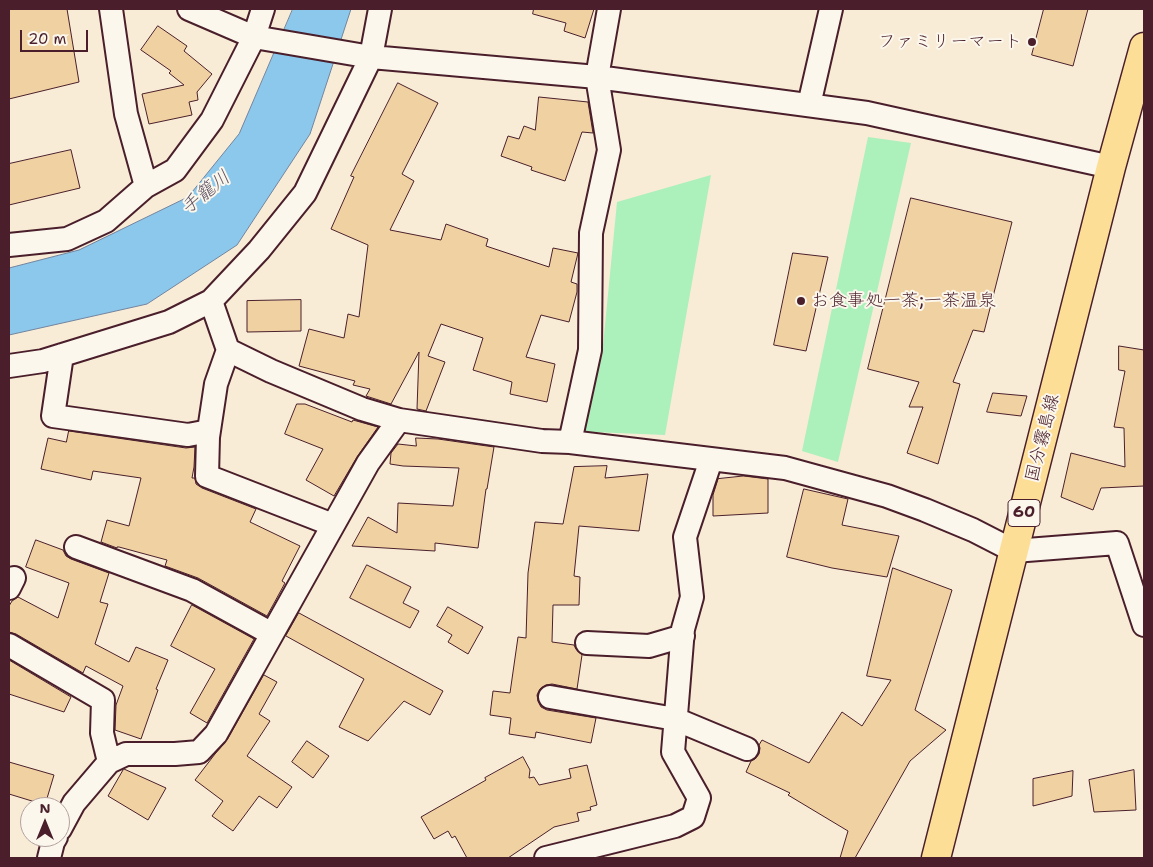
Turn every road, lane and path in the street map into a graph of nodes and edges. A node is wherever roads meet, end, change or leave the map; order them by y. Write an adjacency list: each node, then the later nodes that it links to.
1 (111, 9): 13 (street)
2 (189, 9): 7 (street)
3 (263, 9): 7 (street)
4 (380, 9): 9 (street)
5 (609, 9): 10 (street)
6 (831, 9): 11 (street)
7 (254, 37): 9 (street); 13 (street)
8 (1144, 47): 12 (main road, 国分霧島線 / 60)
9 (371, 57): 10 (street); 15 (street)
10 (597, 77): 11 (street); 21 (street)
11 (809, 105): 12 (street)
12 (1111, 167): 25 (main road, 国分霧島線 / 60)
13 (146, 186): 14 (street)
14 (9, 245)
15 (211, 300): 16 (street); 17 (street)
16 (228, 350): 19 (street); 20 (street)
17 (62, 355): 18 (street); 20 (street)
18 (9, 366)
19 (399, 420): 21 (street); 23 (street)
20 (209, 431): 23 (street)
21 (570, 442): 22 (street)
22 (710, 460): 25 (street); 28 (street)
23 (333, 526): 27 (street)
24 (76, 547): 27 (street)
25 (1014, 551): 26 (street); 37 (main road, 国分霧島線 / 60)
26 (1144, 625)
27 (272, 634): 34 (street)
28 (683, 636): 29 (street); 32 (street)
29 (587, 643)
30 (9, 646): 34 (street)
31 (550, 697): 32 (street)
32 (675, 719): 33 (street); 36 (street)
33 (747, 749)
34 (109, 762): 35 (street)
35 (70, 810)
36 (546, 858)
37 (936, 858)

